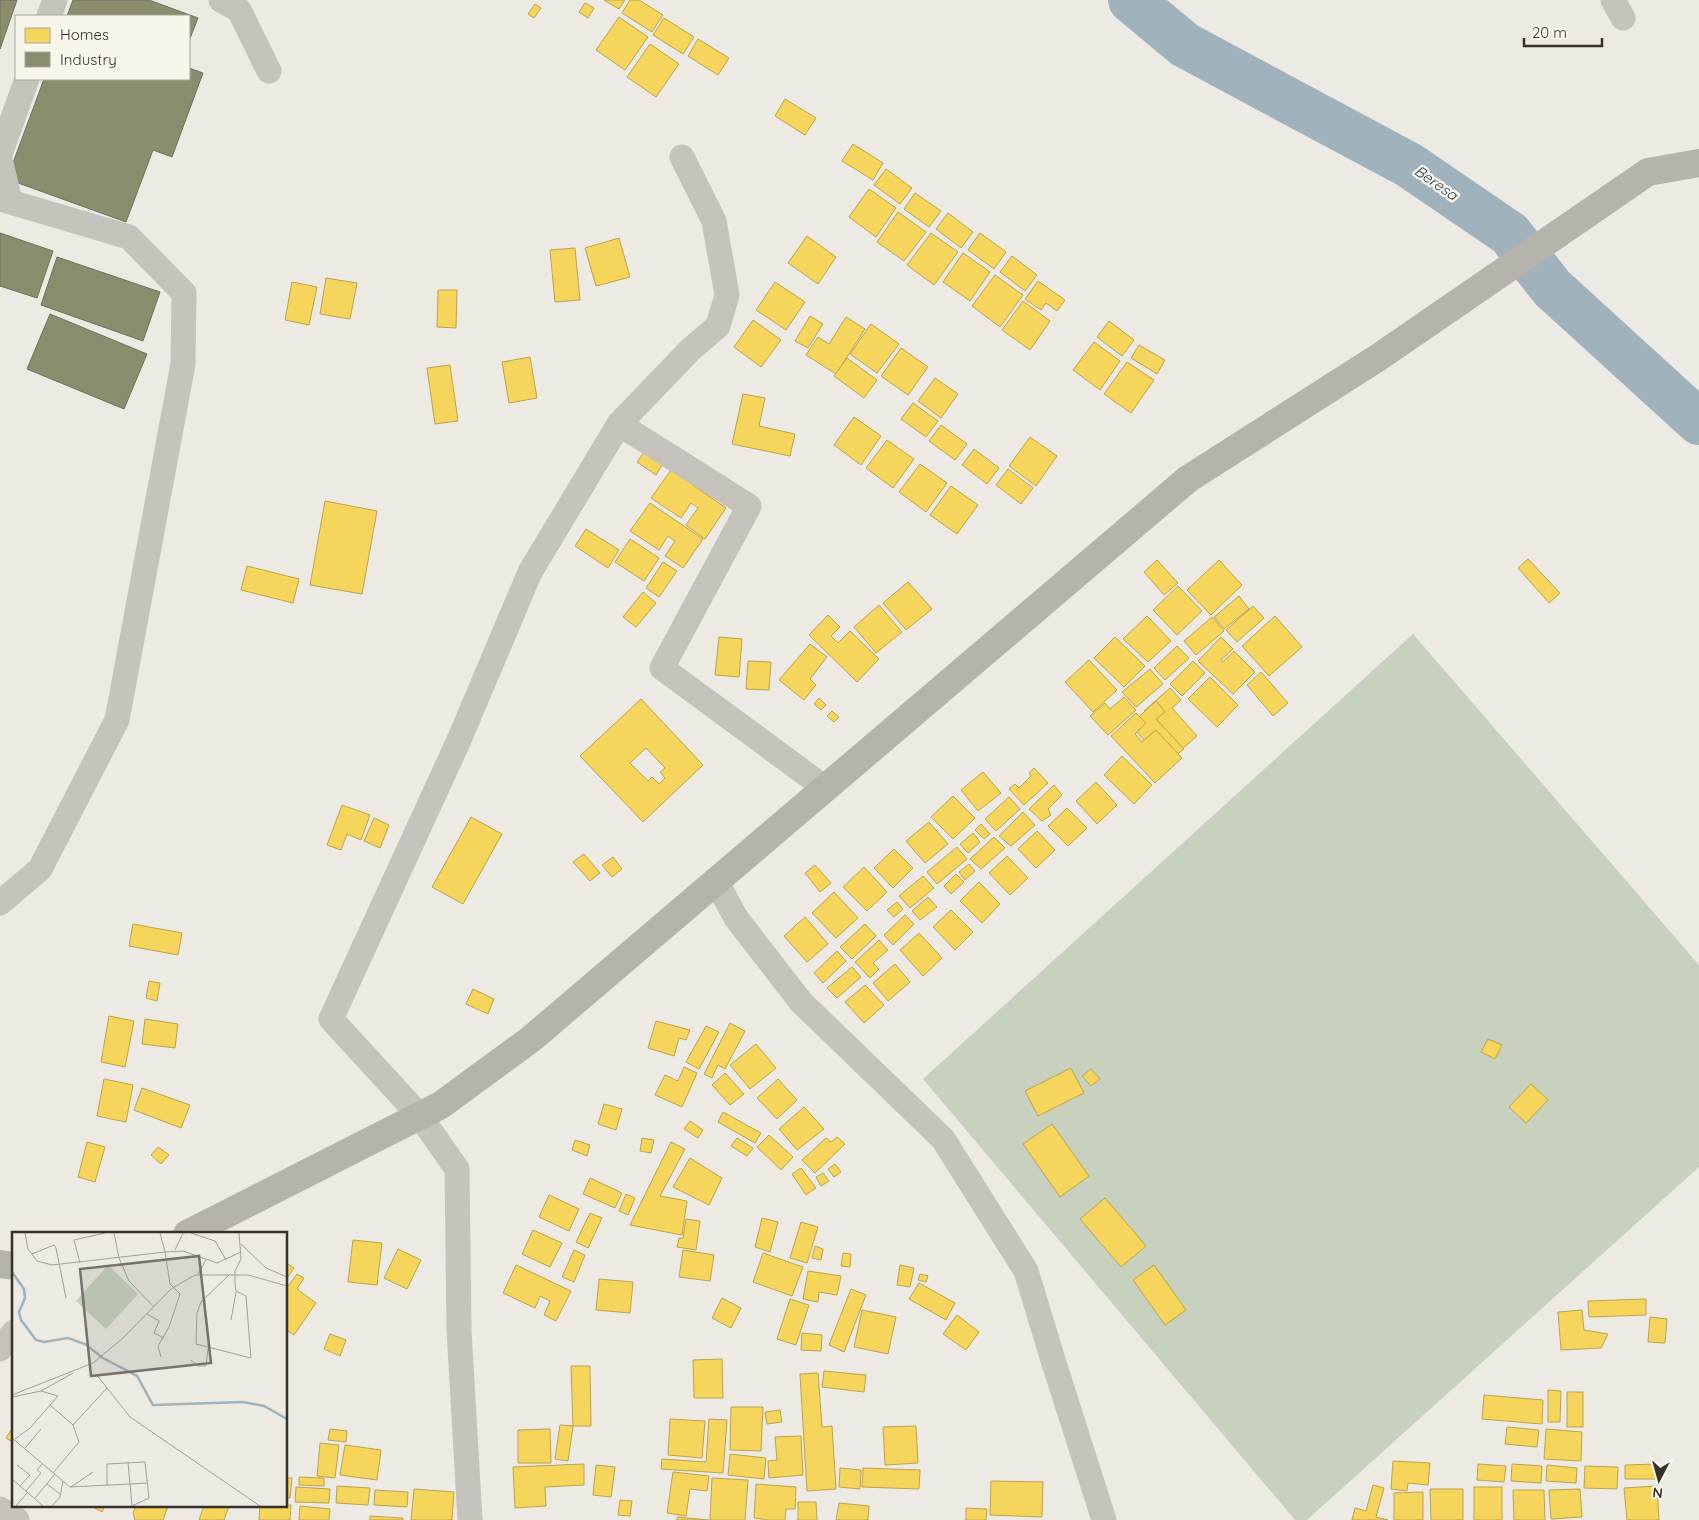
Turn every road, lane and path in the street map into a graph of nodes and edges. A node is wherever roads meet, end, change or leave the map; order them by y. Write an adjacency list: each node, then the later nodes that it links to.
1 (55, 0): 3 (street)
2 (222, 0): 4 (street)
3 (49, 15)
4 (269, 71)
5 (27, 80): 6 (street)
6 (0, 154)
7 (682, 157): 11 (street)
8 (0, 159): 10 (street)
9 (1699, 163): 12 (main road)
10 (5, 200): 14 (street)
11 (619, 424): 12 (street); 15 (street)
12 (825, 788): 13 (main road)
13 (716, 881): 15 (main road); 22 (street)
14 (0, 903)
15 (420, 1116): 16 (main road); 21 (street)
16 (191, 1232)
17 (12, 1334): 18 (street)
18 (0, 1349)
19 (0, 1509): 20 (street)
20 (17, 1520)
21 (470, 1520)
22 (1104, 1520)

